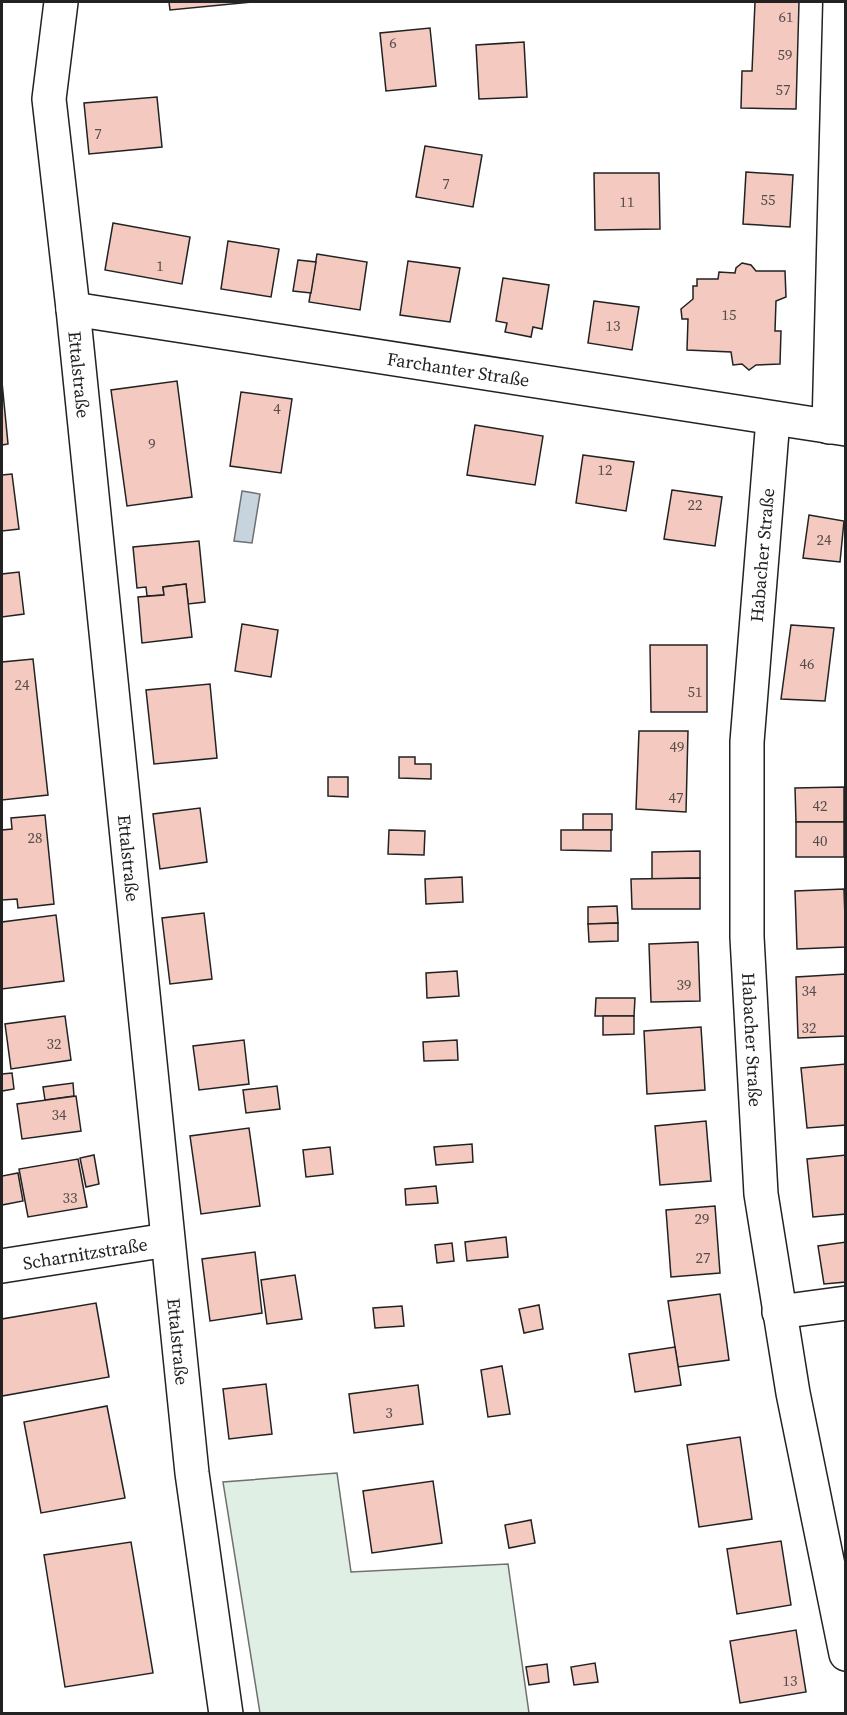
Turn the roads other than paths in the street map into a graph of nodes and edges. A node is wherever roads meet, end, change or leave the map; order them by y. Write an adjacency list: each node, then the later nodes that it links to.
1 (61, 2): 3 (street, Ettalstraße)
2 (840, 2): 5 (street)
3 (73, 309): 4 (street, Farchanter Straße); 6 (street, Ettalstraße)
4 (773, 419): 5 (street, Farchanter Straße); 9 (street, Habacher Straße)
5 (837, 428)
6 (167, 1240): 7 (street, Scharnitzstraße); 11 (street, Ettalstraße)
7 (2, 1266)
8 (846, 1303): 9 (street)
9 (779, 1312): 10 (street, Habacher Straße)
10 (846, 1654)
11 (226, 1713)

